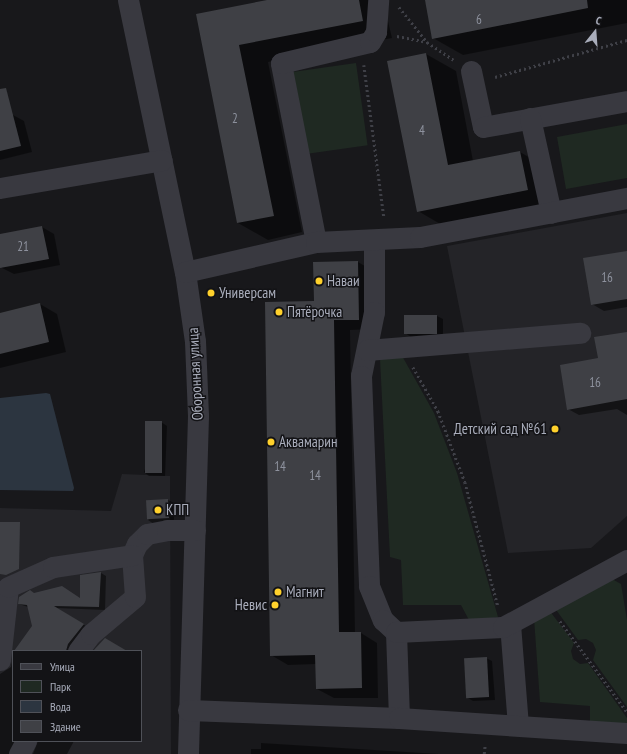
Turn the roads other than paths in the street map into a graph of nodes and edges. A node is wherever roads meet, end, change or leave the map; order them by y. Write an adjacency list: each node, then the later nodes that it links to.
1 (128, 0): 6 (street, Оборонная улица)
2 (378, 0): 11 (street)
3 (472, 77): 5 (street)
4 (627, 102): 5 (street)
5 (530, 118): 9 (street)
6 (162, 160): 7 (street); 12 (street, Оборонная улица)
7 (0, 188)
8 (627, 198): 9 (street)
9 (551, 212): 10 (street)
10 (380, 240): 11 (street); 14 (street)
11 (316, 242): 12 (street)
12 (184, 272): 15 (street, Оборонная улица)
13 (580, 333): 14 (street)
14 (367, 350): 20 (street)
15 (195, 530): 16 (street); 23 (street, Оборонная улица)
16 (132, 555): 18 (street); 21 (street)
17 (627, 560): 19 (street)
18 (4, 587): 22 (street)
19 (506, 626): 20 (street); 25 (street)
20 (396, 632): 24 (street)
21 (79, 650)
22 (0, 660)
23 (188, 710): 24 (street); 29 (street, Оборонная улица)
24 (399, 718): 25 (street)
25 (518, 725): 26 (street)
26 (627, 733)
27 (25, 742): 28 (street)
28 (19, 754)
29 (188, 754)

